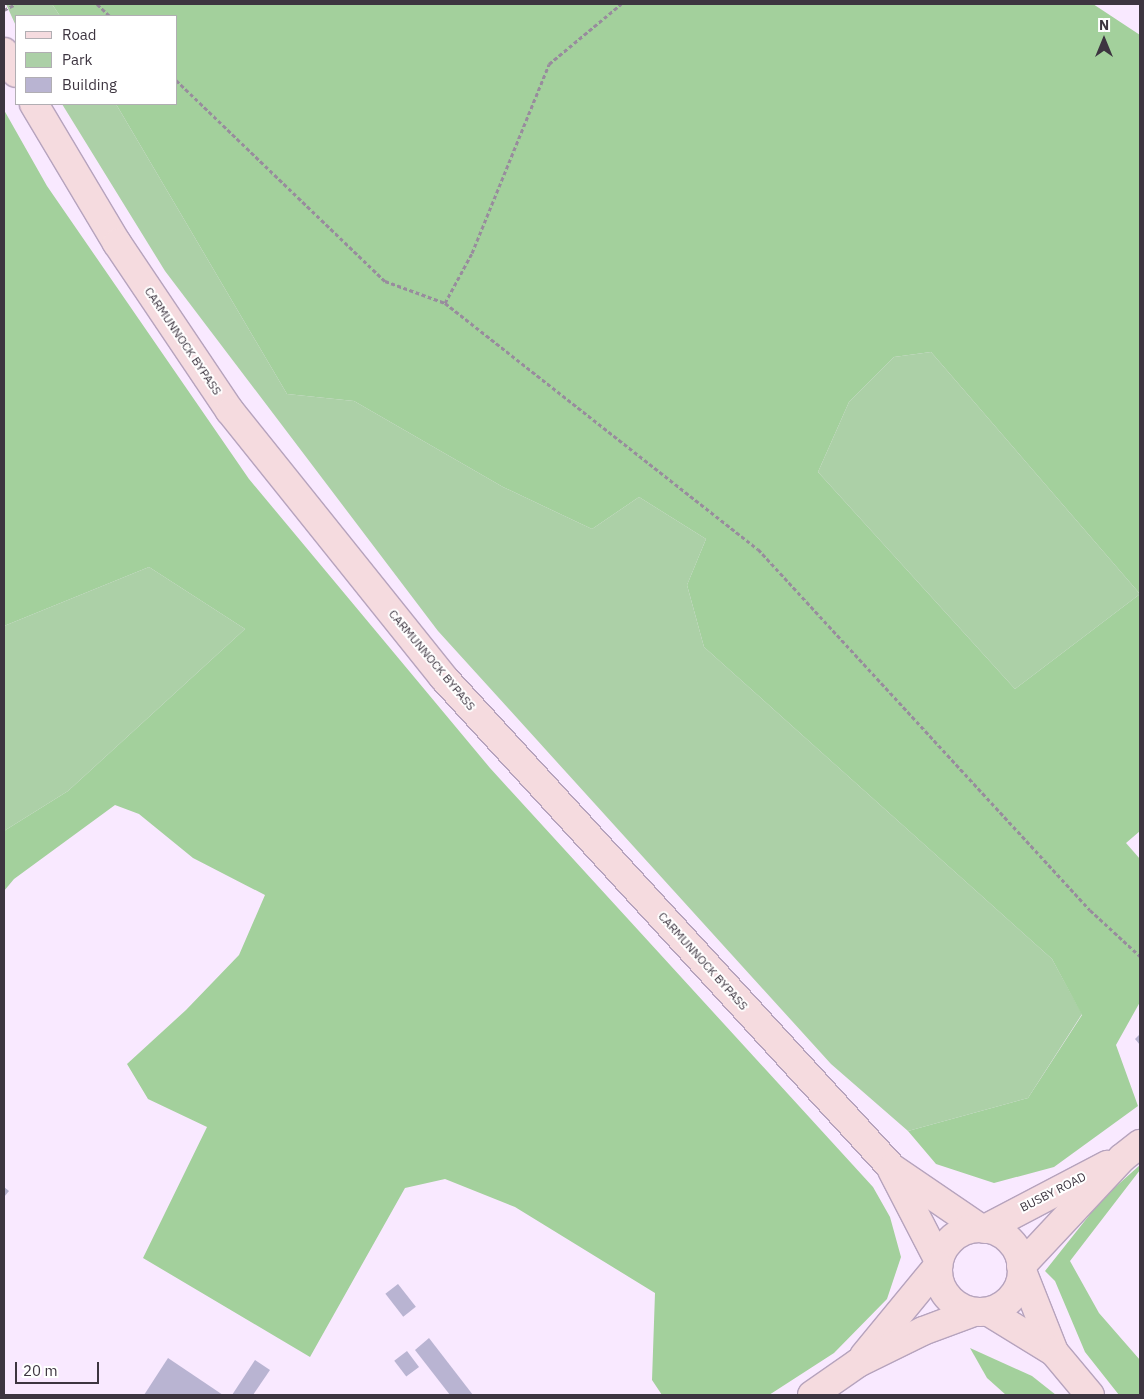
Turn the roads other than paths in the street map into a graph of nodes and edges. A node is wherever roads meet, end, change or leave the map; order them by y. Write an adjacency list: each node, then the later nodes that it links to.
1 (4, 52): 2 (main road)
2 (15, 71)
3 (35, 105): 5 (main road, CARMUNNOCK BYPASS)
4 (1131, 1151): 6 (main road, BUSBY ROAD); 8 (main road, BUSBY ROAD)
5 (892, 1168): 6 (main road, CARMUNNOCK BYPASS); 7 (main road, CARMUNNOCK BYPASS)
6 (982, 1228): 7 (main road); 8 (main road)
7 (938, 1262): 9 (main road); 11 (main road)
8 (1022, 1268): 9 (main road); 10 (main road)
9 (981, 1312): 10 (main road); 11 (main road)
10 (1054, 1352): 13 (main road)
11 (858, 1363): 12 (main road)
12 (812, 1395)
13 (1090, 1395)

